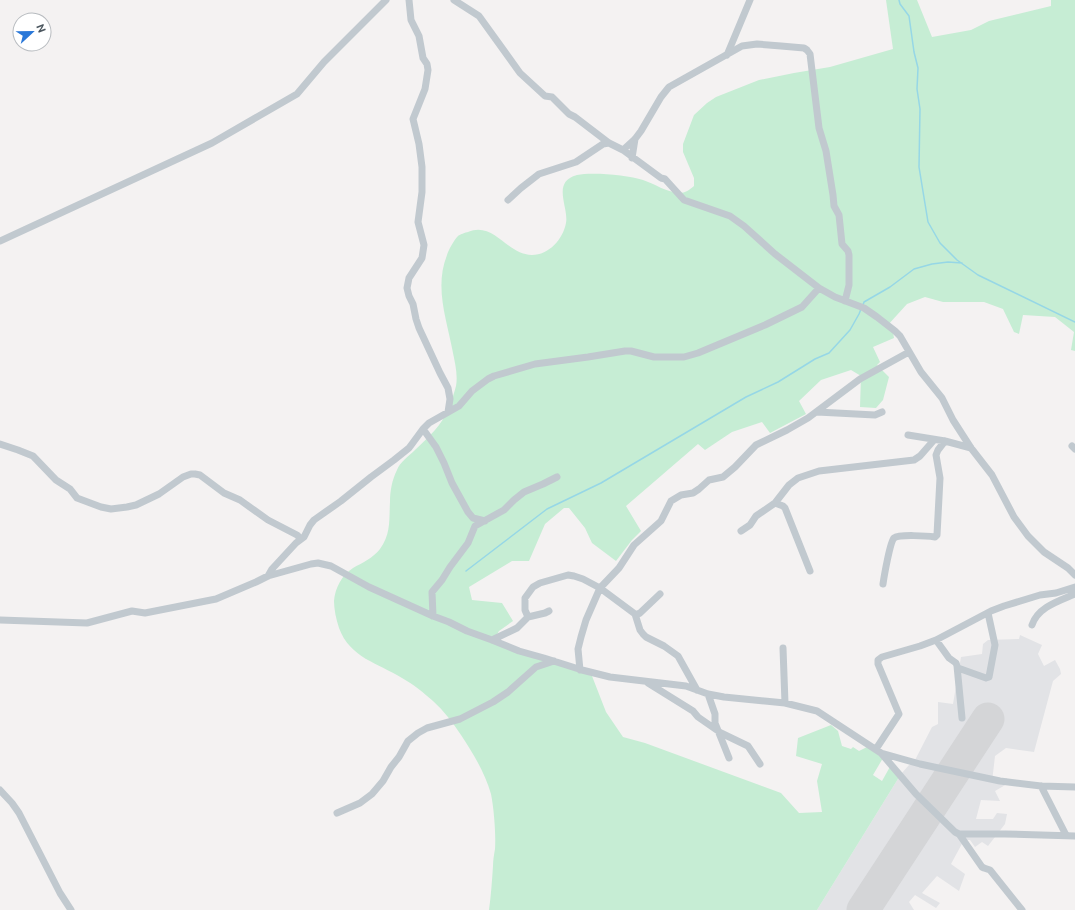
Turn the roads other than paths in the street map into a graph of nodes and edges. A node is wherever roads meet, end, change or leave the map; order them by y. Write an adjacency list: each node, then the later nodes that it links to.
1 (386, 0): 11 (street)
2 (409, 0): 15 (street)
3 (454, 0): 7 (street)
4 (750, 0): 5 (street)
5 (727, 56): 6 (street); 13 (street)
6 (635, 139): 8 (street); 9 (street)
7 (609, 143): 8 (street); 10 (street)
8 (622, 150): 9 (street)
9 (632, 158): 12 (street)
10 (508, 200)
11 (0, 241)
12 (820, 288): 13 (street); 15 (street)
13 (845, 301): 14 (street)
14 (909, 352): 16 (street); 23 (street)
15 (448, 412): 18 (street)
16 (817, 412): 17 (street); 34 (street)
17 (882, 412)
18 (422, 429): 26 (street); 28 (street)
19 (908, 436): 20 (street)
20 (934, 440): 21 (street); 25 (street)
21 (945, 441): 23 (street); 32 (street)
22 (0, 444): 28 (street)
23 (971, 448): 30 (street)
24 (557, 476): 26 (street)
25 (775, 503): 27 (street); 29 (street)
26 (485, 521): 40 (street)
27 (741, 531)
28 (301, 539): 31 (street)
29 (810, 572)
30 (1075, 575)
31 (268, 576): 40 (street); 42 (street)
32 (882, 584)
33 (1075, 587): 38 (street)
34 (600, 588): 39 (street); 41 (street); 49 (street)
35 (660, 594): 39 (street)
36 (1075, 594): 43 (street)
37 (549, 611): 41 (street)
38 (988, 613): 45 (street); 48 (street)
39 (635, 614): 51 (street)
40 (433, 616): 44 (street)
41 (528, 617): 44 (street)
42 (0, 620)
43 (1032, 625)
44 (492, 640): 47 (street)
45 (936, 640): 48 (street); 56 (street)
46 (783, 648): 53 (street)
47 (554, 661): 49 (street); 62 (street)
48 (958, 668): 54 (street)
49 (580, 670): 50 (street)
50 (646, 681): 51 (street); 55 (street)
51 (697, 690): 52 (street)
52 (708, 694): 53 (street); 55 (street)
53 (785, 703): 56 (street)
54 (962, 718)
55 (718, 731): 57 (street); 58 (street)
56 (879, 751): 59 (street); 63 (street)
57 (729, 758)
58 (760, 764)
59 (1041, 786): 60 (street); 64 (street)
60 (1075, 787)
61 (0, 790): 66 (street)
62 (337, 813)
63 (959, 834): 64 (street); 67 (street)
64 (1066, 835): 65 (street)
65 (1075, 836)
66 (71, 910)
67 (1022, 910)

